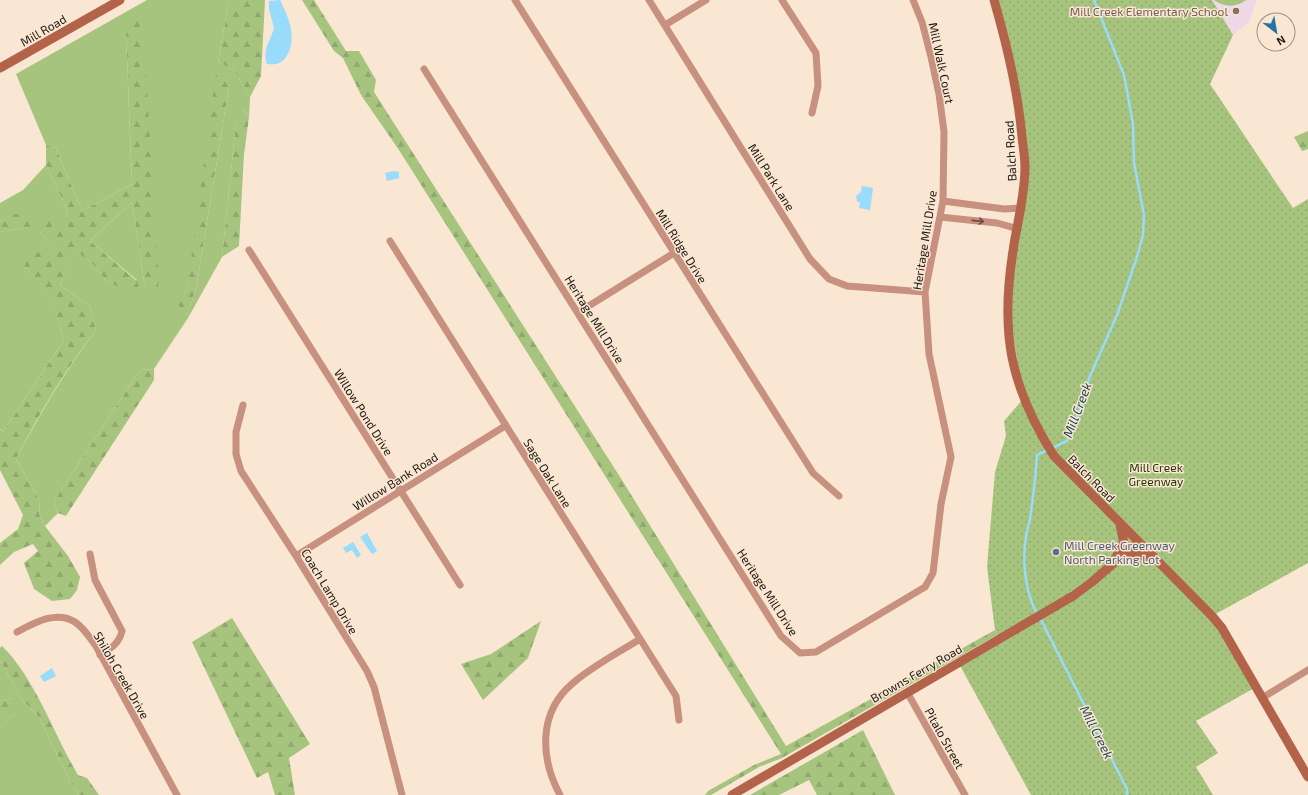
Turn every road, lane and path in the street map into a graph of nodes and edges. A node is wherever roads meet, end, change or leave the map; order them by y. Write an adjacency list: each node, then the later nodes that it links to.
1 (120, 0): 9 (street, Mill Road)
2 (515, 0): 19 (street, Mill Ridge Drive)
3 (649, 0): 8 (street, Mill Park Lane)
4 (706, 0): 8 (street)
5 (782, 0): 11 (street)
6 (913, 0): 12 (street, Mill Walk Court)
7 (994, 0): 14 (street, Balch Road)
8 (665, 25): 20 (street, Mill Park Lane)
9 (0, 68)
10 (424, 69): 21 (street, Heritage Mill Drive)
11 (812, 113)
12 (944, 132): 13 (street, Heritage Mill Drive)
13 (943, 201): 14 (street); 15 (street, Heritage Mill Drive)
14 (1022, 208): 16 (street, Balch Road)
15 (940, 217): 16 (street, one-way to 16); 20 (street, Heritage Mill Drive)
16 (1018, 229): 26 (street, Balch Road)
17 (390, 241): 23 (street, Sage Oak Lane)
18 (249, 250): 24 (street, Willow Pond Drive)
19 (674, 253): 21 (street); 25 (street, Mill Ridge Drive)
20 (925, 292): 21 (street, Heritage Mill Drive)
21 (579, 312)
22 (243, 405): 29 (street, Coach Lamp Drive)
23 (505, 426): 24 (street, Willow Bank Road); 34 (street, Sage Oak Lane)
24 (400, 490): 29 (street, Willow Bank Road); 32 (street, Willow Pond Drive)
25 (839, 496)
26 (1119, 522): 27 (street, Balch Road); 31 (street, Browns Ferry Road)
27 (1138, 542): 30 (street, Balch Road); 31 (street, Browns Ferry Road)
28 (90, 554): 35 (street)
29 (296, 556): 42 (street, Coach Lamp Drive)
30 (1162, 565): 31 (street, Browns Ferry Road); 38 (street, Balch Road)
31 (1109, 566): 37 (street, Browns Ferry Road)
32 (460, 585)
33 (17, 632): 35 (street, Shiloh Creek Drive)
34 (640, 639): 39 (street, Sage Oak Lane); 43 (street)
35 (100, 655): 41 (street, Shiloh Creek Drive)
36 (1308, 670): 38 (street)
37 (907, 692): 44 (street, Browns Ferry Road); 45 (street, Pitalo Street)
38 (1262, 698): 40 (street, Balch Road)
39 (679, 720)
40 (1308, 776)
41 (177, 795)
42 (402, 795)
43 (560, 795)
44 (732, 795)
45 (965, 795)

